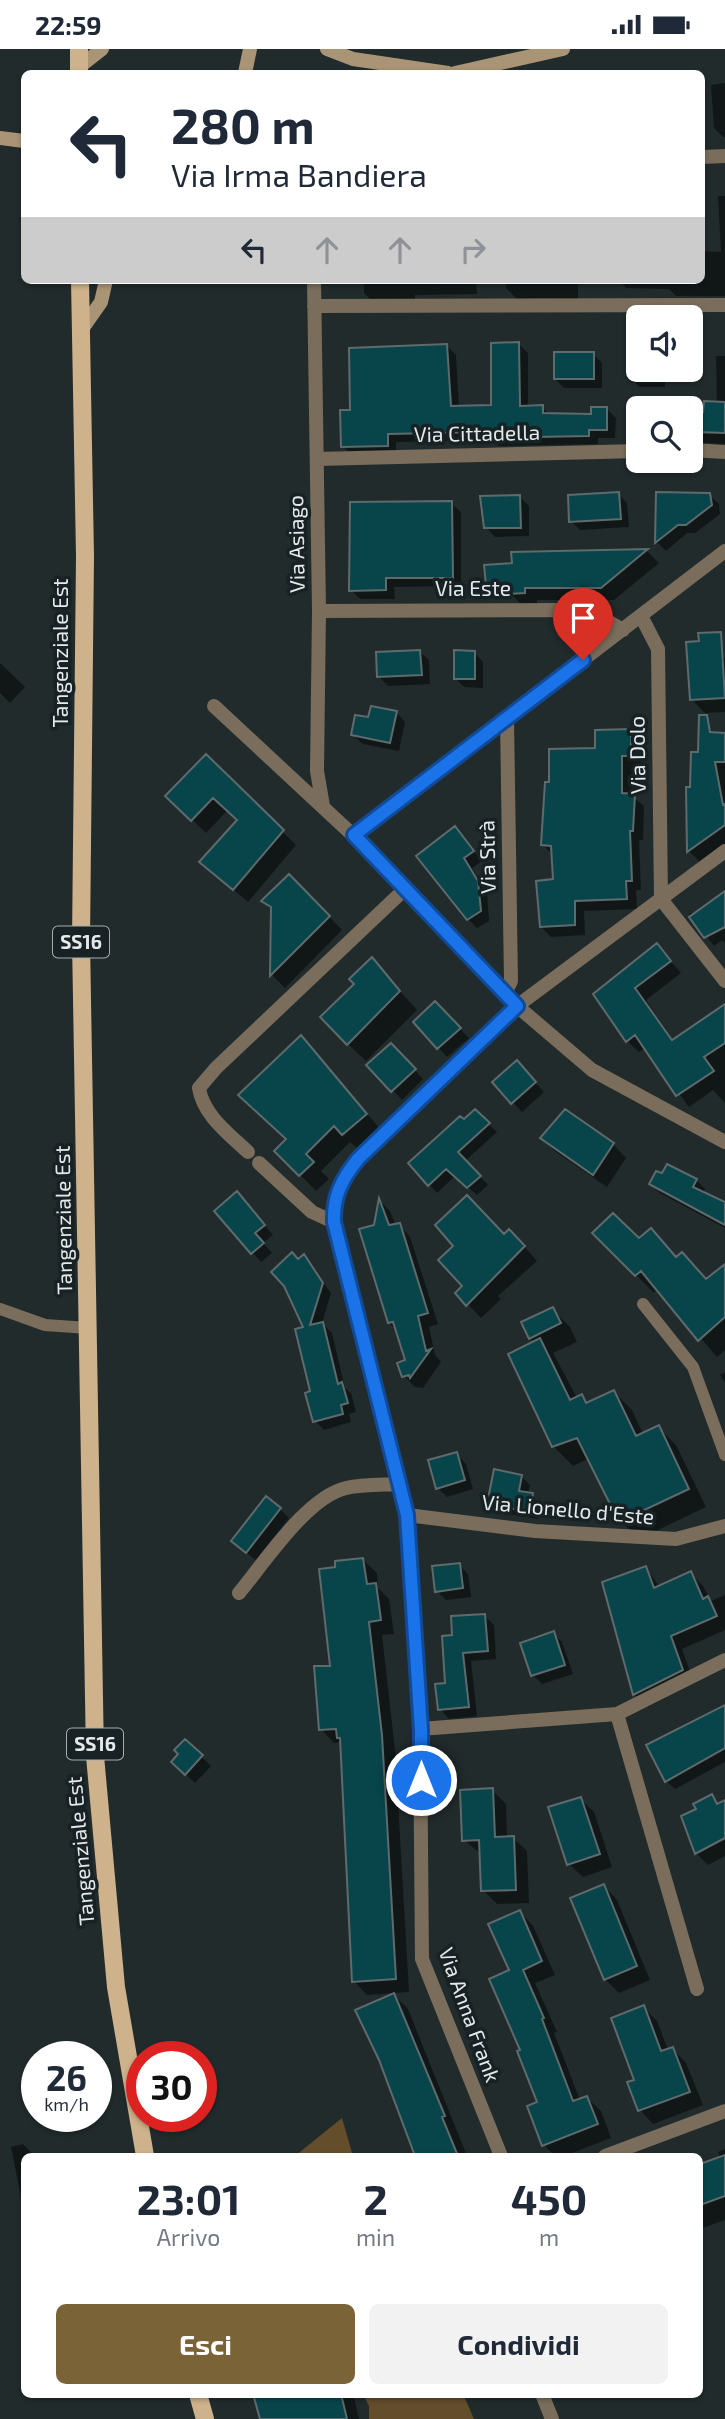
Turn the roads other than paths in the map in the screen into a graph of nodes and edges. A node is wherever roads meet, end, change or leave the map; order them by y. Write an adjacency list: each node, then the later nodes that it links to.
1 (103, 49): 6 (street)
2 (241, 49): 7 (street)
3 (250, 49): 8 (street)
4 (327, 49): 9 (street)
5 (563, 49): 10 (street)
6 (79, 63)
7 (243, 70)
8 (244, 70)
9 (427, 70)
10 (468, 70)
11 (0, 138): 12 (street)
12 (21, 141)
13 (725, 156): 14 (street)
14 (705, 157)
15 (80, 284): 20 (main road, Tangenziale Est / SS16)
16 (105, 284): 20 (street)
17 (314, 284): 19 (street, Via Asiago)
18 (725, 305): 19 (street)
19 (314, 306): 24 (street, Via Asiago)
20 (80, 332): 45 (main road, Tangenziale Est / SS16)
21 (626, 451): 24 (street, Via Cittadella)
22 (703, 451): 23 (street)
23 (725, 452)
24 (317, 459): 26 (street, Via Asiago)
25 (725, 551): 27 (street)
26 (319, 611): 28 (street, Via Este); 31 (street, Via Asiago)
27 (641, 616): 28 (street); 35 (street, Via Dolo)
28 (623, 630): 30 (street)
29 (214, 706): 31 (street)
30 (507, 719): 32 (street); 37 (street, Via Strà)
31 (323, 807): 32 (street)
32 (354, 835): 34 (street)
33 (725, 851): 35 (street, Via Anna Frank)
34 (406, 888): 37 (street); 40 (street)
35 (661, 899): 36 (street); 38 (street, Via Anna Frank)
36 (725, 981)
37 (505, 993): 38 (street)
38 (517, 1006): 39 (street); 42 (street, Via Anna Frank)
39 (725, 1142)
40 (248, 1152)
41 (259, 1163): 42 (street)
42 (334, 1222): 47 (street, Via Anna Frank)
43 (643, 1304): 46 (lane)
44 (0, 1309): 45 (lane)
45 (88, 1328): 56 (main road, Tangenziale Est / SS16)
46 (725, 1455)
47 (400, 1484): 48 (street, Via Anna Frank); 50 (street)
48 (407, 1515): 49 (street, Via Lionello d'Este); 53 (street, Via Anna Frank)
49 (725, 1526)
50 (239, 1593)
51 (725, 1660): 52 (street)
52 (617, 1714): 53 (street); 54 (street)
53 (421, 1730): 57 (street, Via Anna Frank)
54 (697, 1989)
55 (725, 2111): 58 (street)
56 (144, 2153)
57 (499, 2153)
58 (613, 2153)
59 (199, 2398): 61 (main road)
60 (544, 2398): 62 (street)
61 (205, 2419)
62 (552, 2419)

